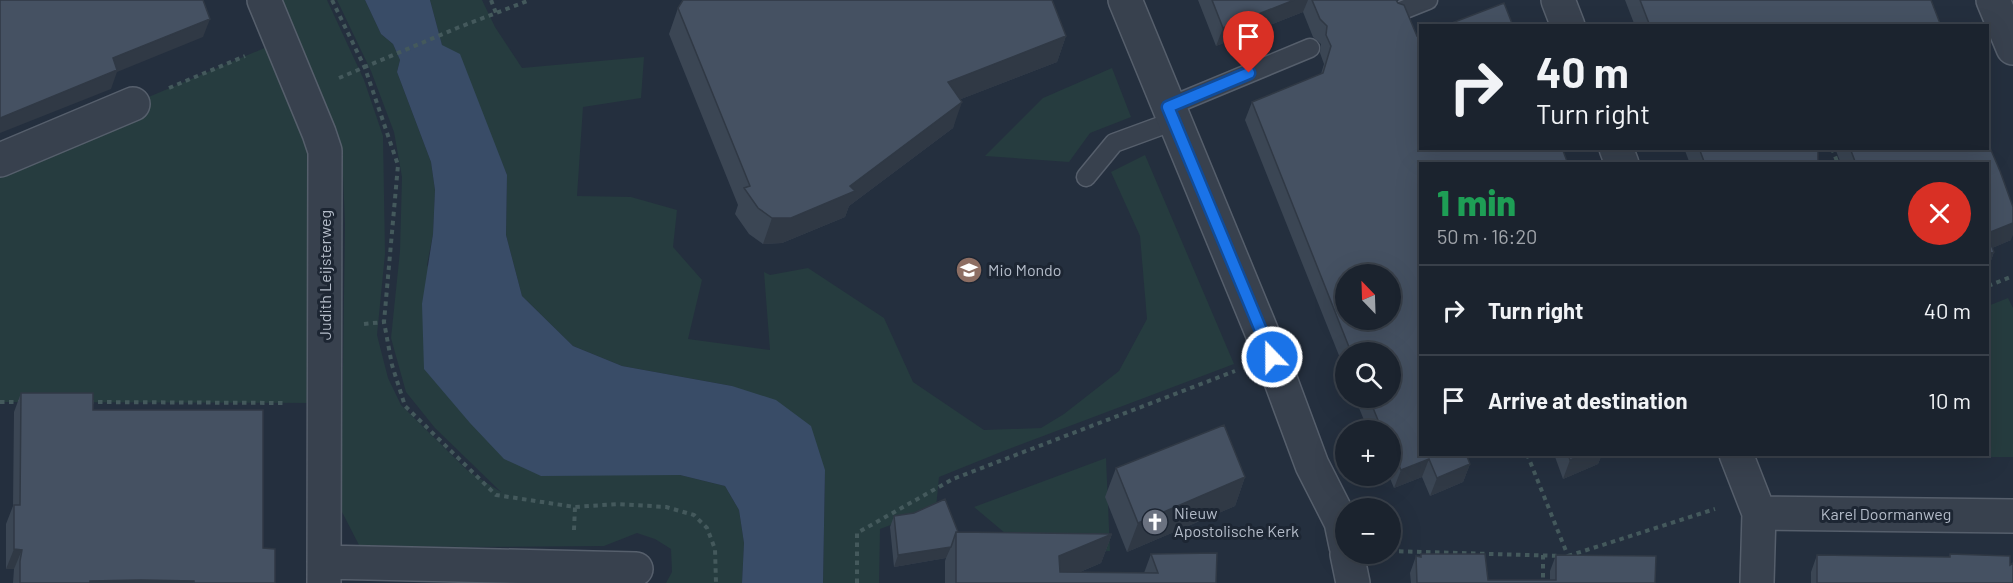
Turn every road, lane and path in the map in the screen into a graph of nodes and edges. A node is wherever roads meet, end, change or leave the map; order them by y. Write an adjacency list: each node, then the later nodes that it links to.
1 (264, 0): 12 (street, Judith Leijsterweg)
2 (332, 0): 15 (path)
3 (491, 0): 10 (path)
4 (530, 0): 10 (path)
5 (1125, 0): 17 (street)
6 (1428, 0): 9 (lane)
7 (1558, 0): 11 (street)
8 (1993, 0): 14 (street)
9 (1398, 12)
10 (496, 13): 15 (path)
11 (1567, 24)
12 (281, 41): 16 (path); 27 (street, Judith Leijsterweg)
13 (1310, 48): 17 (lane)
14 (2013, 48)
15 (364, 68): 40 (path)
16 (133, 104): 18 (street)
17 (1171, 114): 19 (lane); 22 (street)
18 (0, 160)
19 (1086, 177)
20 (2013, 276): 21 (path)
21 (1989, 286)
22 (1272, 357): 32 (street); 41 (path)
23 (0, 402): 24 (path)
24 (22, 402)
25 (78, 402): 26 (path)
26 (135, 402): 27 (path); 28 (path)
27 (325, 403): 39 (street, Judith Leijsterweg)
28 (135, 414)
29 (1528, 456): 36 (path)
30 (1737, 456): 31 (street)
31 (1756, 505): 33 (street, Karel Doormanweg); 36 (path); 44 (street)
32 (1335, 510)
33 (2013, 516)
34 (1401, 551): 35 (path)
35 (1543, 555): 36 (path); 43 (path)
36 (1568, 556)
37 (1349, 564): 42 (street)
38 (636, 569): 39 (street, Judith Leijsterweg)
39 (324, 572)
40 (716, 583)
41 (857, 583)
42 (1353, 583)
43 (1543, 583)
44 (1757, 583)

